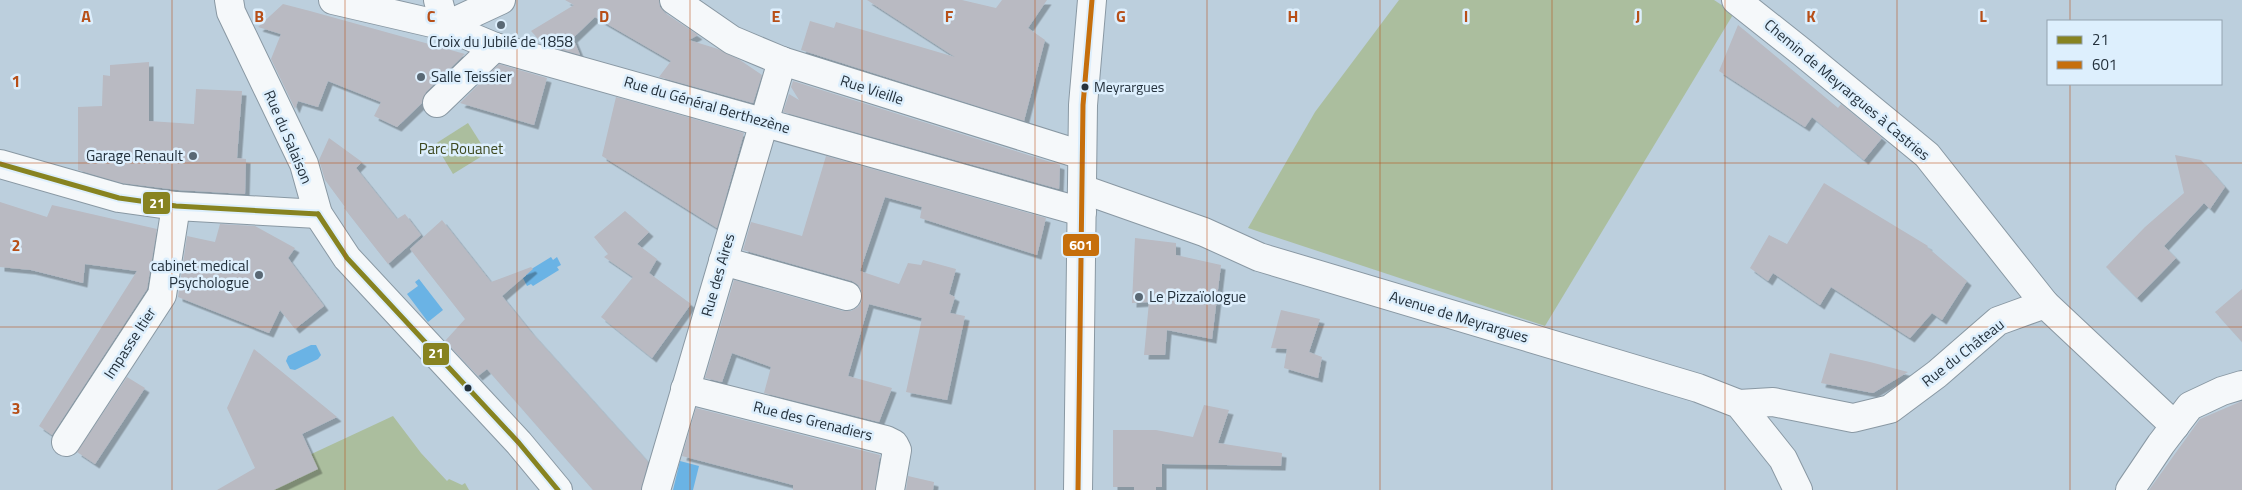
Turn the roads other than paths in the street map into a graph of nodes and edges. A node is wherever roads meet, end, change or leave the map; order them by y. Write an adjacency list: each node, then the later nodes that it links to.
1 (229, 0): 17 (street, Rue du Salaison)
2 (332, 0): 8 (street, Rue du Général Berthezène)
3 (438, 0): 8 (street)
4 (501, 0): 8 (street)
5 (674, 0): 10 (street, Rue Vieille)
6 (1092, 0): 13 (street)
7 (1736, 0): 20 (street, Chemin de Meyrargues à Castries)
8 (445, 26): 9 (street, Rue du Général Berthezène)
9 (495, 46): 11 (street); 12 (street, Rue du Général Berthezène)
10 (782, 61): 12 (street, Rue des Aires); 13 (street, Rue Vieille)
11 (437, 103)
12 (764, 121): 15 (street, Rue du Général Berthezène); 18 (street, Rue des Aires)
13 (1082, 155): 15 (street)
14 (0, 164): 16 (street)
15 (1082, 201): 23 (street, Avenue de Meyrargues); 29 (street)
16 (176, 206): 17 (street); 25 (street, Impasse Itier)
17 (318, 214): 26 (street, Rue du Salaison)
18 (723, 261): 19 (street); 22 (street, Rue des Aires)
19 (847, 296)
20 (2045, 304): 23 (street, Rue du Château); 24 (street)
21 (2242, 385): 24 (street)
22 (685, 389): 27 (street, Rue des Aires); 28 (street, Rue des Grenadiers)
23 (1739, 404): 30 (street)
24 (2175, 426): 31 (street)
25 (66, 442)
26 (558, 490)
27 (656, 490)
28 (890, 490)
29 (1078, 490)
30 (1798, 490)
31 (2130, 490)

